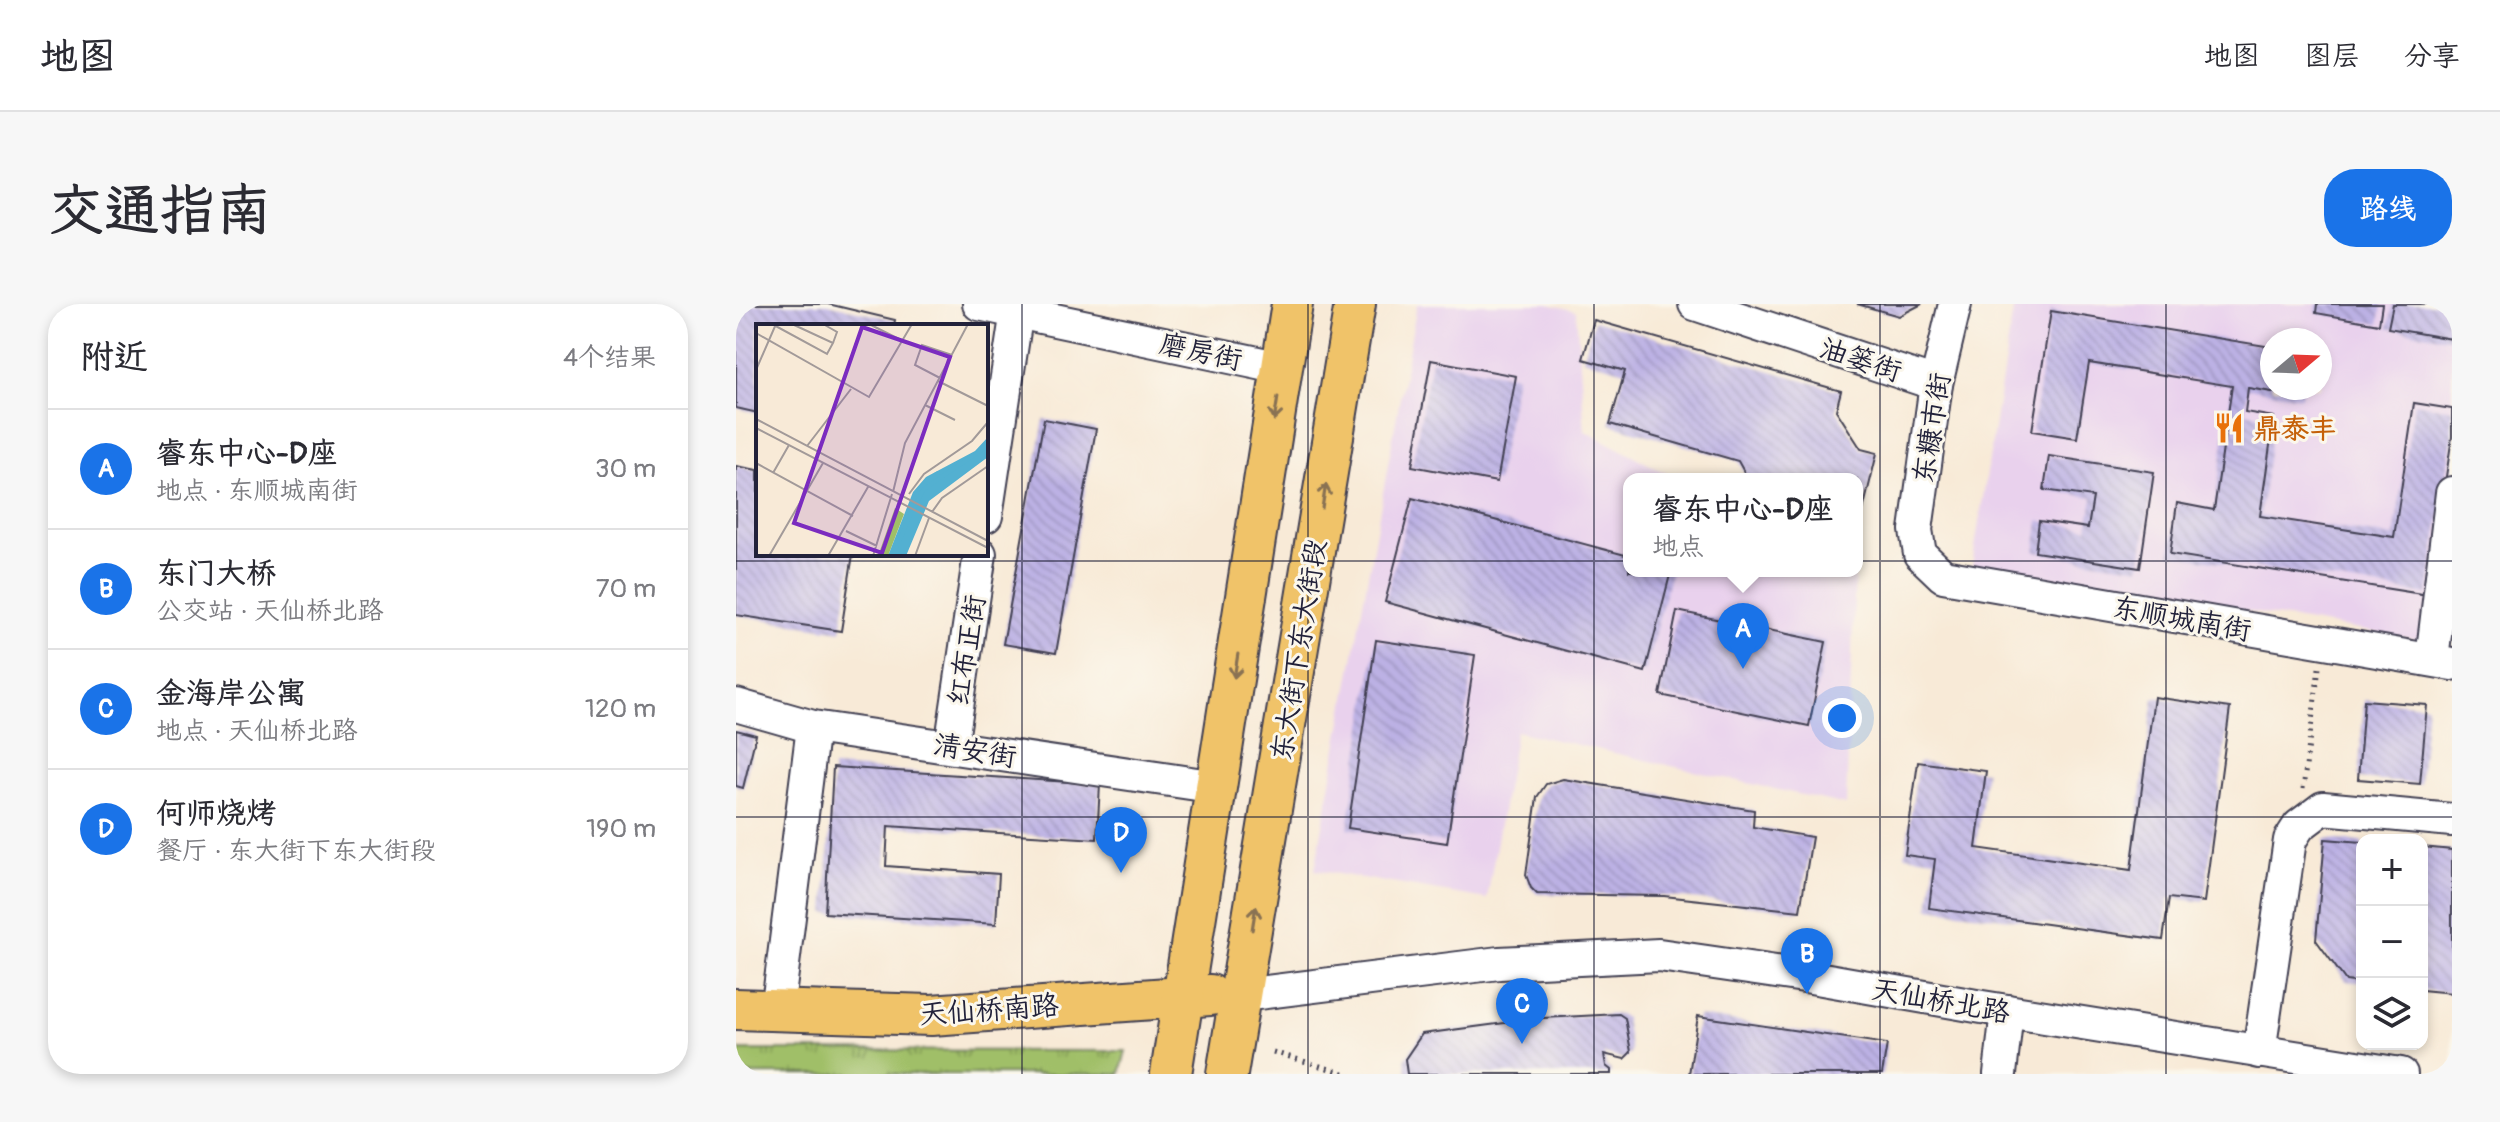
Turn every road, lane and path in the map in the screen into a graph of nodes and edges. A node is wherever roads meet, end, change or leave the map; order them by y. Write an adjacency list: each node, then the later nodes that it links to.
1 (979, 304): 6 (street, 磨房街)
2 (1292, 304): 7 (main road, 东大街下东大街段)
3 (1355, 304): 22 (main road, 东大街下东大街段, one-way to 3)
4 (1695, 304): 8 (street, 油篓街)
5 (1955, 304): 8 (street, 东糠市街)
6 (1018, 308): 7 (street, 磨房街); 10 (street)
7 (1282, 368): 18 (main road, 东大街下东大街段, one-way to 18)
8 (1936, 384): 11 (street, 东糠市街)
9 (2452, 493): 14 (street)
10 (988, 503)
11 (1920, 554): 13 (street, 东顺城南街)
12 (980, 556): 17 (street, 红布正街)
13 (2322, 643): 14 (street, 东顺城南街); 20 (path)
14 (2446, 655)
15 (736, 705): 16 (street, 清安街)
16 (813, 727): 17 (street, 清安街); 25 (street)
17 (951, 747): 18 (street, 清安街)
18 (1217, 787): 21 (main road, 东大街下东大街段)
19 (2452, 820): 20 (street)
20 (2299, 826): 27 (street)
21 (1184, 995): 22 (main road, 天仙桥南路); 25 (main road, 天仙桥南路); 28 (main road, 东大街下东大街段)
22 (1242, 995): 24 (street, 天仙桥北路); 29 (main road, 东大街下东大街段)
23 (736, 1009): 25 (main road, 天仙桥南路)
24 (2007, 1011): 27 (street, 天仙桥北路); 31 (street)
25 (777, 1012)
26 (1273, 1052): 30 (path)
27 (2238, 1058): 32 (street, 天仙桥北路)
28 (1171, 1074)
29 (1227, 1074)
30 (1347, 1074)
31 (2000, 1074)
32 (2401, 1074)

